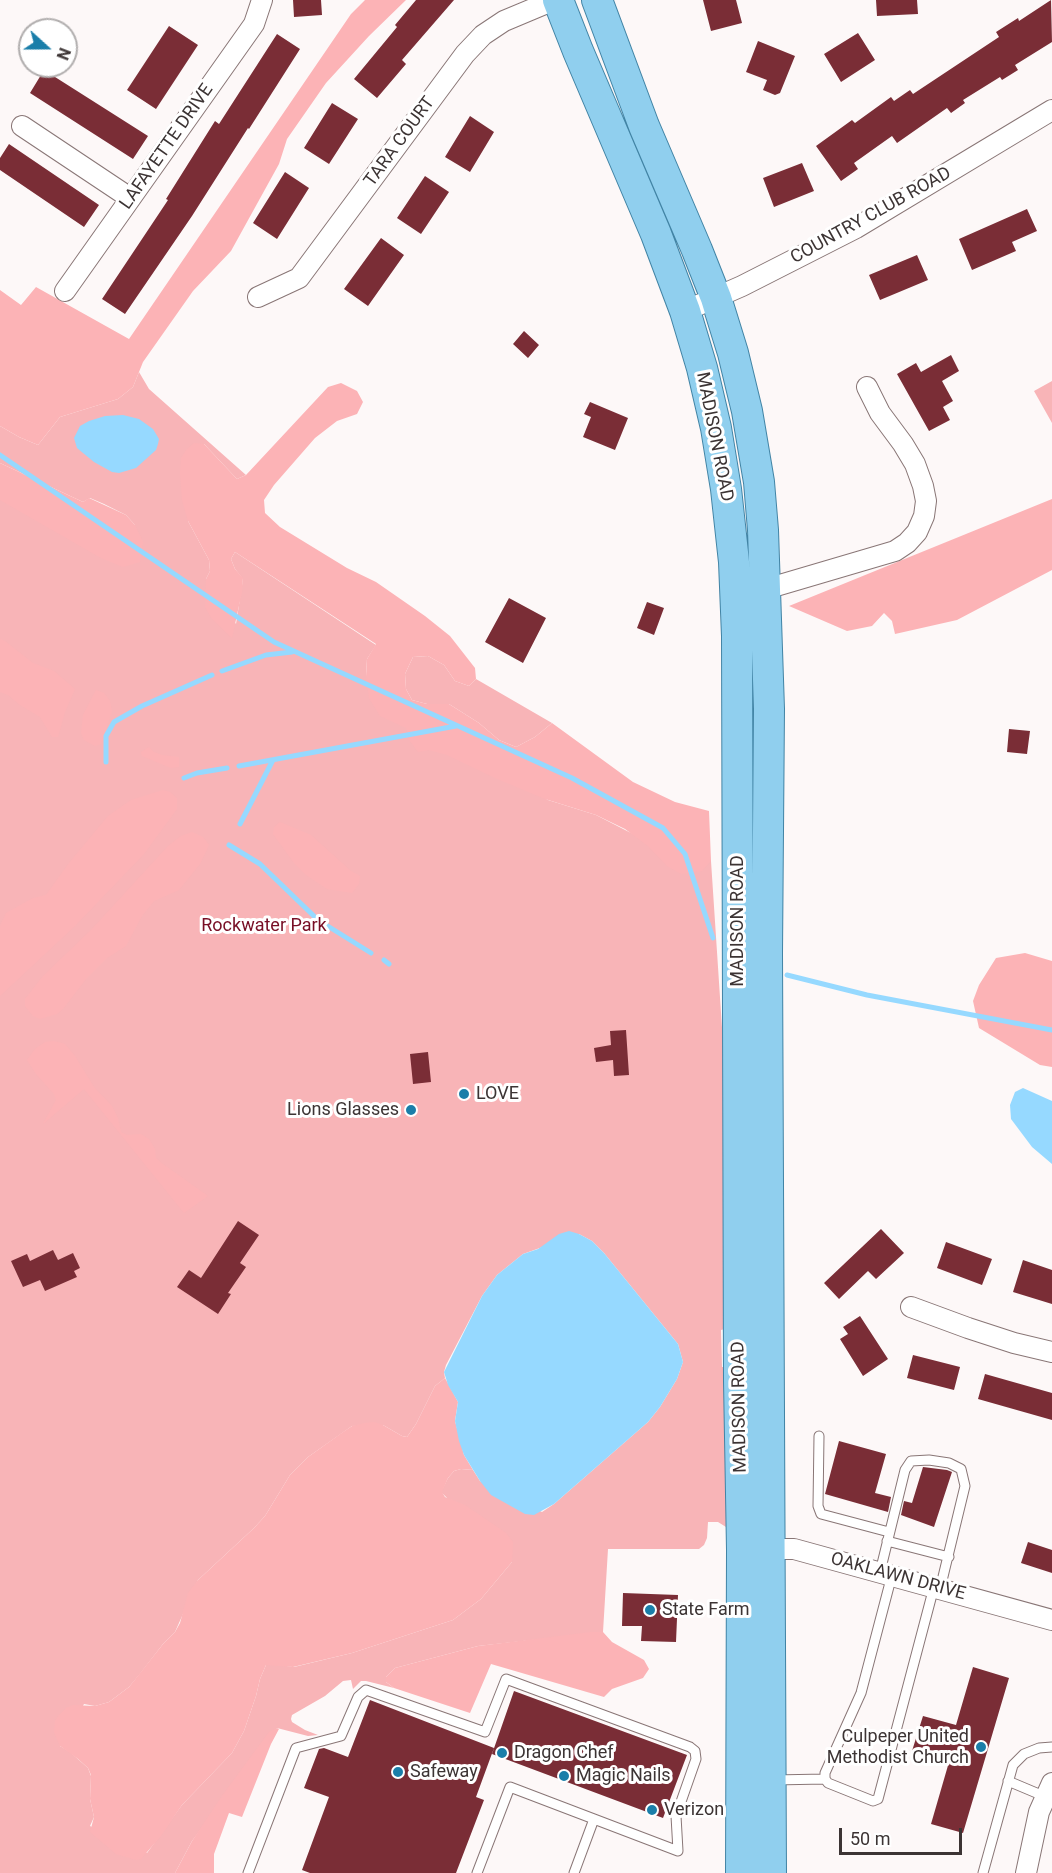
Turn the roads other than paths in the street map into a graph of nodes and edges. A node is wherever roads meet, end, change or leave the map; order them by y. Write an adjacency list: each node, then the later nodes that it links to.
1 (262, 0): 7 (street, LAFAYETTE DRIVE)
2 (554, 0): 9 (street, TARA COURT)
3 (558, 0): 11 (main road, MADISON ROAD)
4 (597, 0): 10 (main road, MADISON ROAD)
5 (1052, 110): 10 (street, COUNTRY CLUB ROAD)
6 (22, 126): 7 (street)
7 (130, 198): 8 (street, LAFAYETTE DRIVE)
8 (65, 291)
9 (258, 297)
10 (716, 298): 11 (street, COUNTRY CLUB ROAD); 13 (main road, MADISON ROAD)
11 (685, 311): 18 (main road, MADISON ROAD)
12 (867, 387): 13 (street)
13 (766, 589): 18 (main road, MADISON ROAD)
14 (911, 1306): 15 (street)
15 (1052, 1352)
16 (819, 1436): 17 (lane)
17 (888, 1537): 19 (lane); 19 (lane); 20 (lane)
18 (757, 1550): 20 (street, OAKLAWN DRIVE); 25 (main road, MADISON ROAD); 32 (main road, MADISON ROAD)
19 (949, 1557): 21 (lane)
20 (886, 1574): 21 (street, OAKLAWN DRIVE); 24 (lane)
21 (937, 1588): 22 (street, OAKLAWN DRIVE); 24 (lane)
22 (1052, 1620)
23 (1052, 1747): 26 (lane)
24 (825, 1779): 25 (lane)
25 (771, 1780): 33 (main road, MADISON ROAD)
26 (1008, 1781): 27 (lane); 34 (lane)
27 (1049, 1790): 35 (street)
28 (594, 1819): 29 (lane); 30 (lane); 31 (lane)
29 (248, 1873)
30 (477, 1873)
31 (574, 1873)
32 (741, 1873)
33 (771, 1873)
34 (983, 1873)
35 (1026, 1873)

